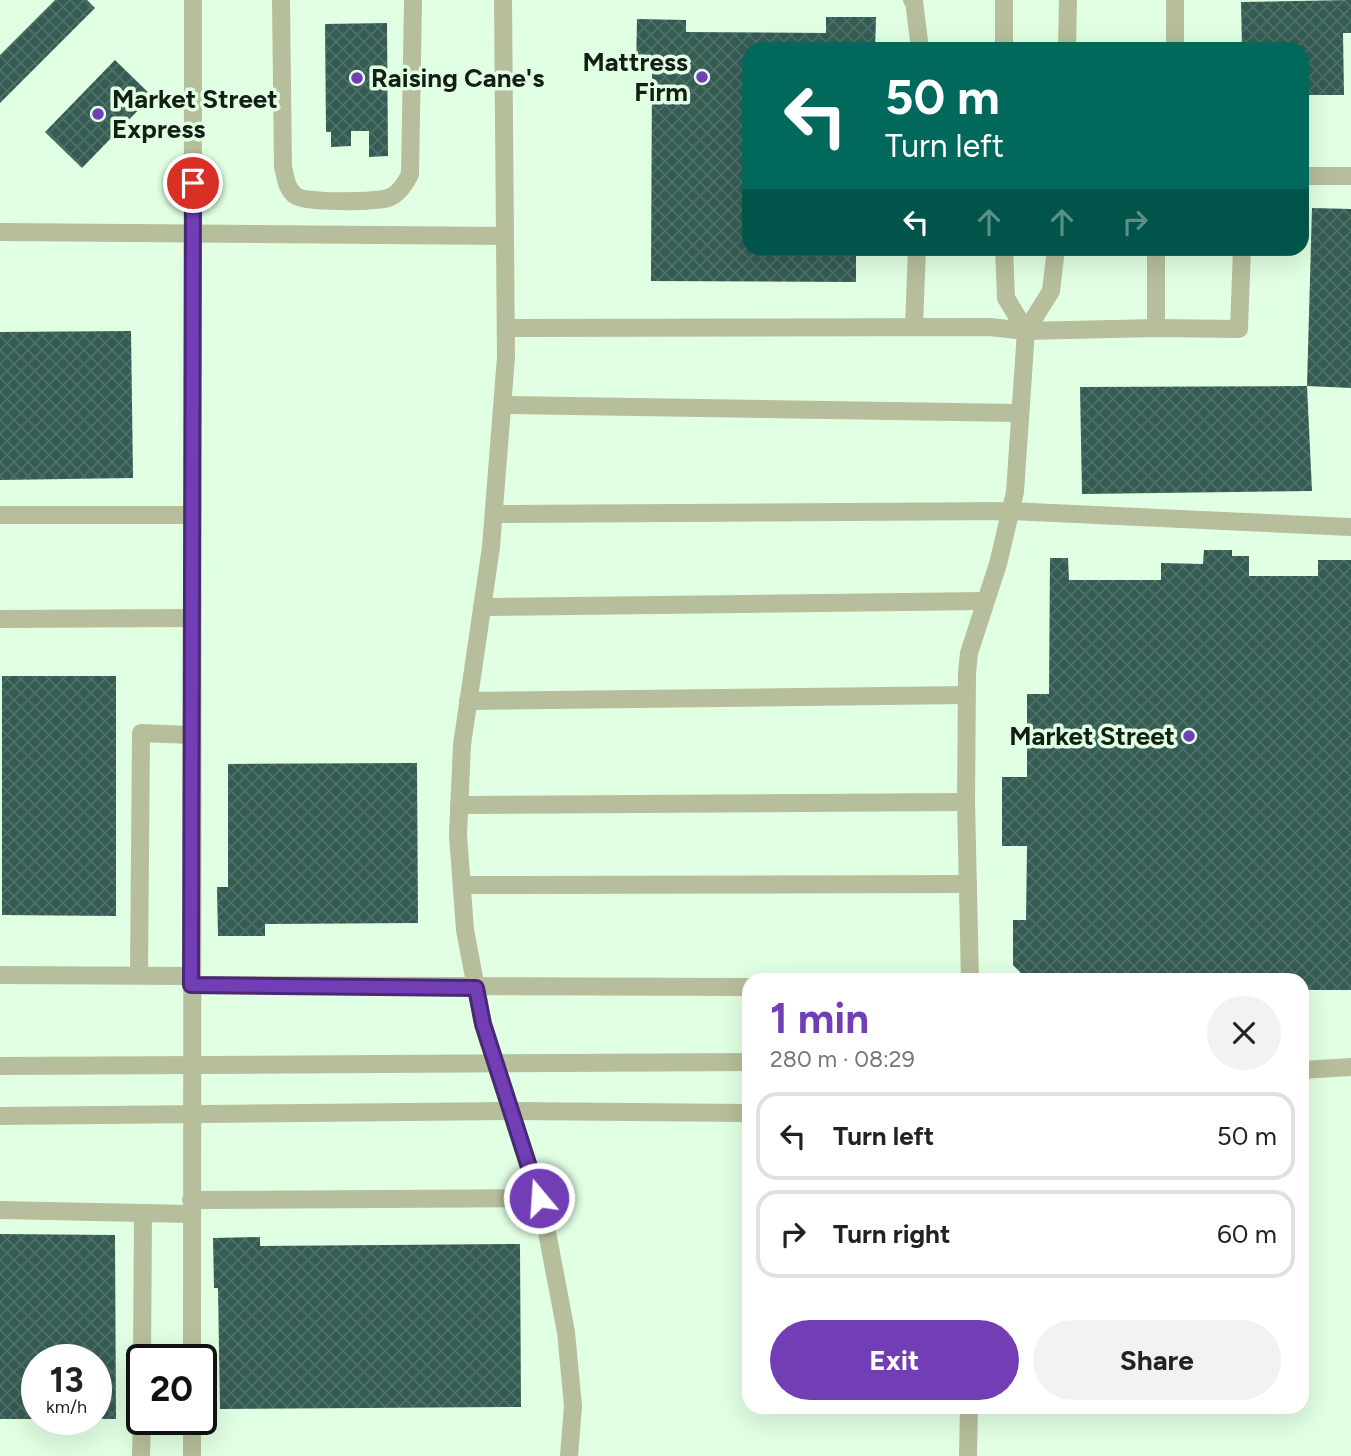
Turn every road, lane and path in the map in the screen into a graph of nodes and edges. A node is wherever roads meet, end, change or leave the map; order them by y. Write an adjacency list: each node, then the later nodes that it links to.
1 (193, 0): 16 (lane)
2 (282, 0): 3 (lane)
3 (413, 0)
4 (503, 0): 17 (lane)
5 (912, 0): 9 (lane)
6 (1004, 0): 10 (lane)
7 (1068, 0): 11 (lane)
8 (1175, 0): 12 (lane)
9 (919, 42)
10 (1004, 42)
11 (1067, 42)
12 (1175, 42)
13 (1309, 176): 14 (lane)
14 (1351, 176)
15 (0, 232): 16 (lane)
16 (193, 235): 17 (lane); 32 (lane)
17 (505, 236): 24 (lane)
18 (917, 256): 23 (lane)
19 (1004, 256): 26 (lane)
20 (1055, 256): 26 (lane)
21 (1156, 256): 25 (lane)
22 (1242, 256): 25 (lane)
23 (914, 327): 24 (lane); 26 (lane)
24 (506, 328): 27 (lane)
25 (1156, 328): 26 (lane)
26 (1026, 331): 28 (lane)
27 (503, 405): 28 (lane); 31 (lane)
28 (1019, 413): 29 (lane)
29 (1011, 511): 31 (lane); 33 (lane); 34 (lane)
30 (0, 514): 32 (lane)
31 (494, 514): 35 (lane)
32 (192, 515): 36 (lane)
33 (1351, 527)
34 (985, 601): 35 (lane); 38 (lane)
35 (482, 607): 39 (lane)
36 (192, 618): 37 (lane); 40 (lane)
37 (0, 619)
38 (966, 695): 39 (lane); 41 (lane)
39 (468, 701): 42 (lane)
40 (192, 735): 47 (lane); 48 (lane)
41 (966, 802): 42 (lane); 43 (lane)
42 (459, 805): 44 (lane)
43 (968, 884): 44 (lane); 45 (lane)
44 (462, 885): 50 (lane)
45 (970, 973)
46 (0, 975): 47 (lane)
47 (139, 975): 48 (lane)
48 (191, 980): 50 (lane); 52 (lane)
49 (742, 987): 50 (lane)
50 (476, 988): 53 (lane)
51 (742, 1062): 53 (lane)
52 (191, 1064): 53 (lane); 54 (lane); 59 (lane)
53 (497, 1064): 57 (lane)
54 (0, 1066)
55 (1351, 1067): 56 (lane)
56 (1309, 1070)
57 (511, 1111): 58 (lane); 59 (lane); 61 (lane)
58 (742, 1112)
59 (191, 1114): 60 (lane); 62 (lane)
60 (0, 1116)
61 (539, 1198): 62 (lane); 72 (lane)
62 (191, 1207): 64 (lane); 66 (lane)
63 (0, 1210): 64 (lane)
64 (143, 1213): 65 (lane)
65 (142, 1344)
66 (192, 1344)
67 (969, 1414): 73 (lane)
68 (142, 1435): 70 (lane)
69 (192, 1435): 71 (lane)
70 (141, 1456)
71 (192, 1456)
72 (569, 1456)
73 (968, 1456)

